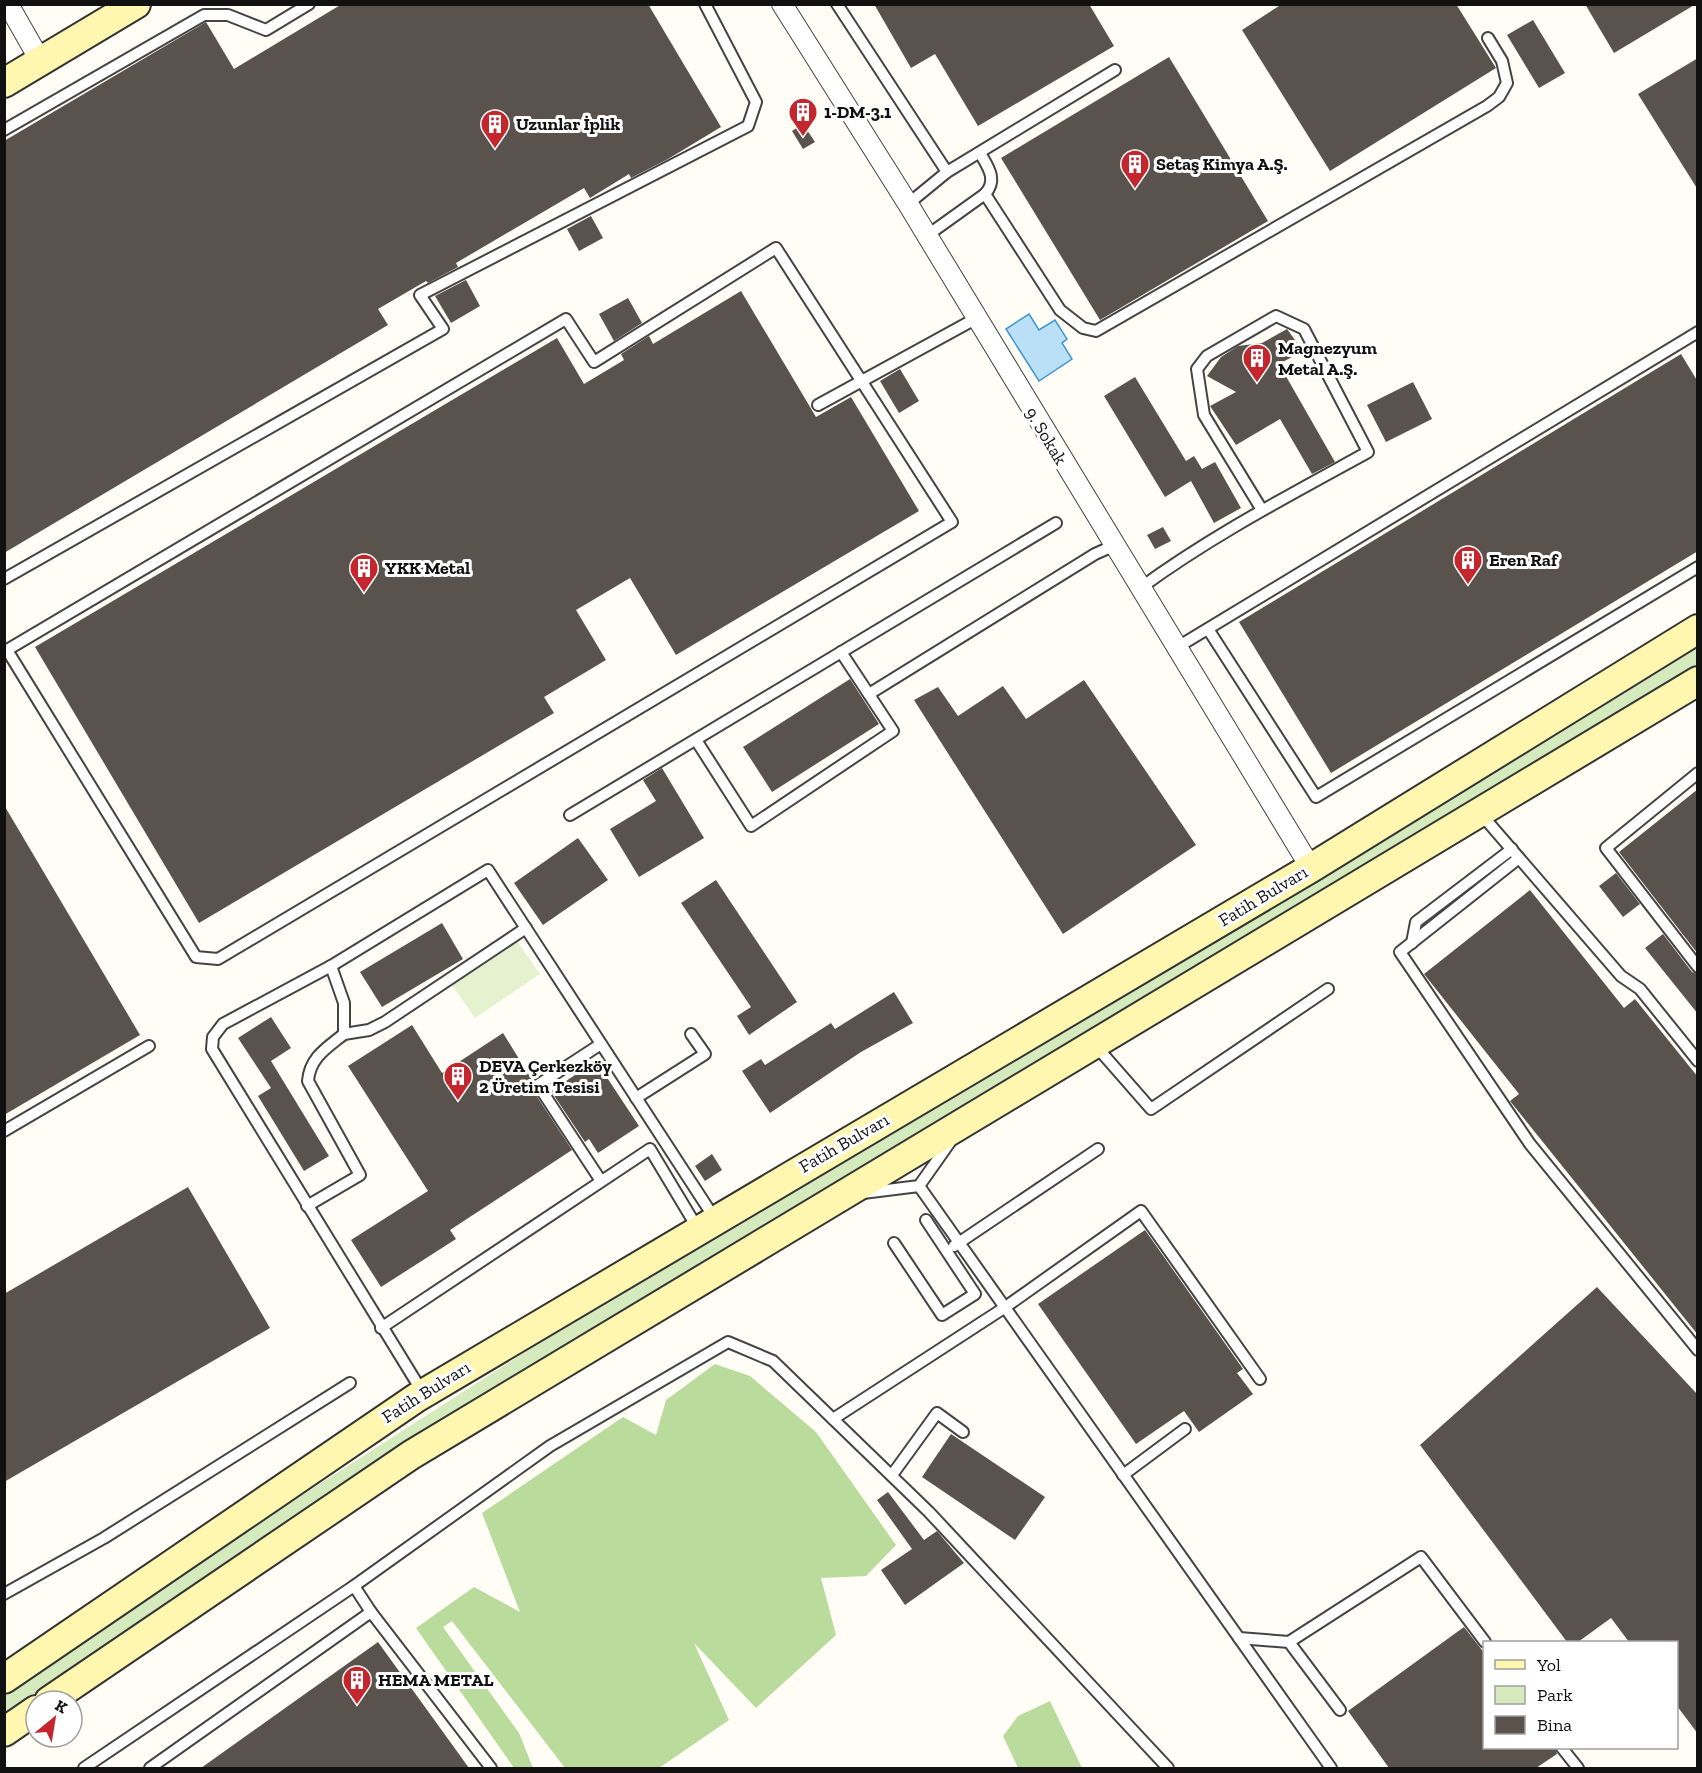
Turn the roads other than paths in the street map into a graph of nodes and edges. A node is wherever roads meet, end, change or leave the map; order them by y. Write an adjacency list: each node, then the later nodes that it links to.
1 (8, 4): 8 (street)
2 (136, 4): 8 (main road)
3 (309, 4): 11 (lane)
4 (705, 4): 25 (lane)
5 (782, 4): 15 (street, 9. Sokak)
6 (837, 4): 13 (lane)
7 (1488, 38): 14 (lane)
8 (41, 62): 10 (main road)
9 (1115, 70): 12 (lane)
10 (4, 83)
11 (4, 130)
12 (980, 153): 13 (lane); 14 (lane)
13 (947, 172): 15 (lane)
14 (984, 194): 16 (lane)
15 (908, 204): 16 (street, 9. Sokak)
16 (925, 237): 17 (street, 9. Sokak)
17 (975, 319): 19 (lane); 23 (street, 9. Sokak)
18 (1698, 332): 27 (lane)
19 (862, 381): 19 (lane); 20 (lane)
20 (818, 405)
21 (1262, 510): 21 (lane); 26 (lane)
22 (1056, 523): 30 (lane)
23 (1113, 546): 26 (street, 9. Sokak); 32 (lane)
24 (1698, 567): 27 (lane)
25 (4, 579)
26 (1139, 589): 29 (street, 9. Sokak)
27 (1208, 628): 29 (lane)
28 (1698, 629): 39 (main road, Fatih Bulvarı)
29 (1176, 648): 39 (street, 9. Sokak)
30 (841, 652): 32 (lane); 33 (lane)
31 (1698, 681): 35 (main road)
32 (869, 694): 33 (lane)
33 (696, 740): 36 (lane)
34 (1698, 773): 44 (lane)
35 (1481, 813): 37 (lane); 40 (main road)
36 (570, 815)
37 (1512, 849): 38 (lane); 42 (lane)
38 (1519, 858): 42 (lane); 51 (lane)
39 (1311, 868): 40 (main road); 61 (main road, Fatih Bulvarı)
40 (1308, 917): 49 (main road)
41 (526, 928): 43 (lane); 46 (lane); 48 (lane)
42 (1412, 943): 67 (lane)
43 (331, 966): 46 (lane); 59 (lane)
44 (1698, 967)
45 (1329, 989): 49 (lane)
46 (344, 1034): 59 (lane)
47 (691, 1034): 52 (lane)
48 (601, 1044): 52 (lane); 56 (lane)
49 (1094, 1045): 53 (main road)
50 (149, 1046): 54 (lane)
51 (1698, 1061)
52 (636, 1098): 61 (lane)
53 (961, 1125): 57 (lane); 58 (main road)
54 (4, 1131)
55 (1098, 1149): 62 (lane)
56 (602, 1181): 61 (lane); 66 (lane)
57 (920, 1186): 58 (lane); 62 (lane)
58 (845, 1195): 83 (main road)
59 (307, 1206): 66 (lane)
60 (926, 1220): 64 (lane)
61 (706, 1224): 70 (main road, Fatih Bulvarı)
62 (958, 1242): 64 (lane); 65 (lane)
63 (894, 1243): 64 (lane)
64 (946, 1251)
65 (1004, 1308): 68 (lane); 71 (lane); 75 (lane)
66 (381, 1328): 70 (lane)
67 (1698, 1350)
68 (1260, 1379)
69 (350, 1383): 77 (lane)
70 (423, 1393): 82 (main road, Fatih Bulvarı)
71 (833, 1419): 74 (lane); 76 (lane)
72 (1185, 1429): 75 (lane)
73 (963, 1432): 74 (lane)
74 (892, 1475): 91 (lane)
75 (1122, 1475): 79 (lane)
76 (354, 1586): 78 (lane); 88 (lane)
77 (4, 1594)
78 (371, 1612): 89 (lane); 90 (lane)
79 (1239, 1638): 81 (lane); 92 (lane)
80 (1484, 1641): 81 (lane)
81 (1289, 1642): 84 (lane)
82 (4, 1679)
83 (67, 1689)
84 (1340, 1710)
85 (24, 1718): 86 (main road)
86 (4, 1732)
87 (1563, 1749): 93 (lane)
88 (84, 1768)
89 (150, 1768)
90 (491, 1768)
91 (1168, 1768)
92 (1331, 1768)
93 (1578, 1768)

